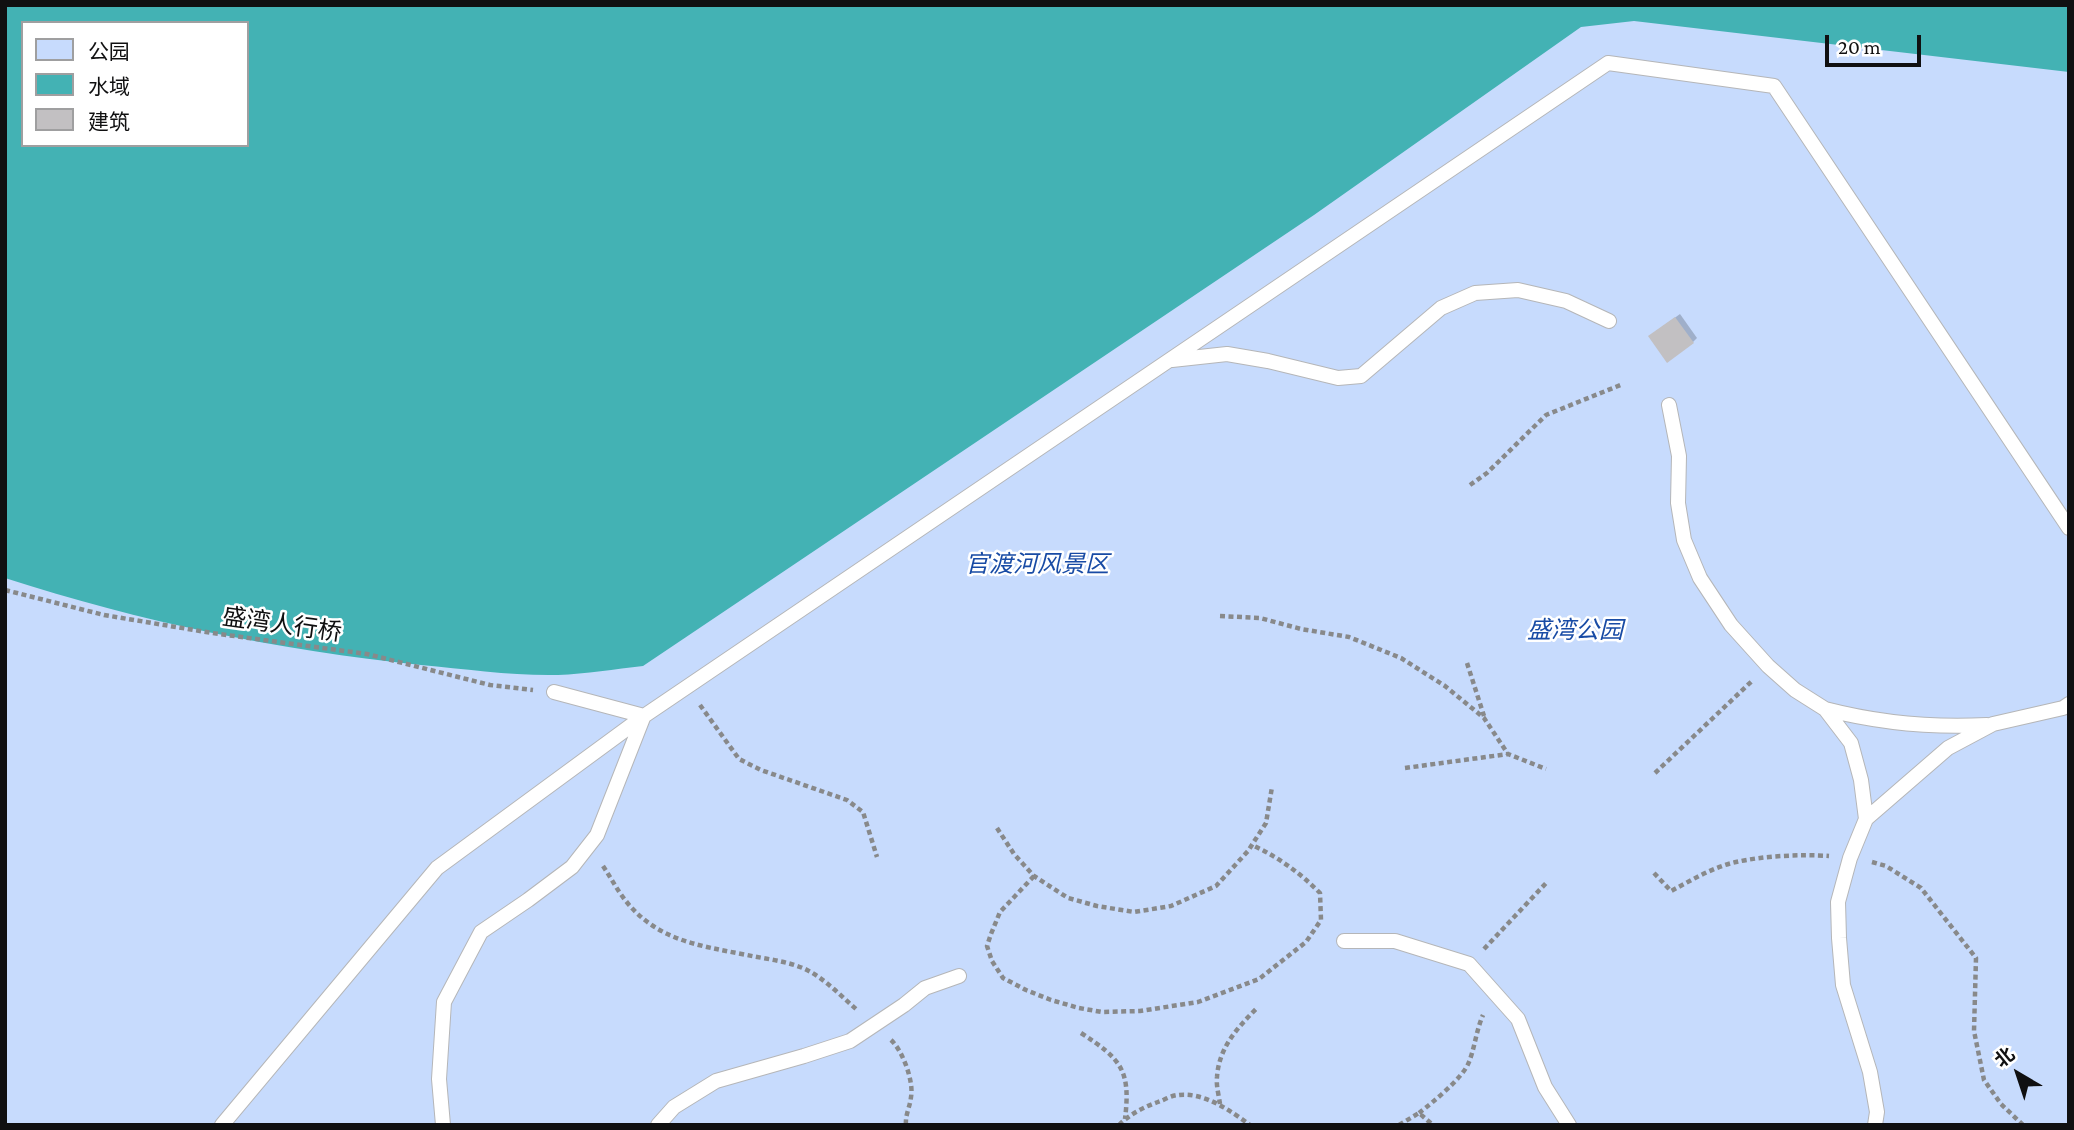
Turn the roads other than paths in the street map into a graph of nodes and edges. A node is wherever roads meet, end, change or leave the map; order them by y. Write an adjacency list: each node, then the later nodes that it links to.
1 (1609, 321): 2 (lane)
2 (1168, 361): 4 (lane); 8 (lane)
3 (1669, 405): 7 (lane)
4 (2069, 528)
5 (554, 692): 8 (lane)
6 (2069, 704): 9 (lane)
7 (1825, 709): 9 (lane); 10 (lane)
8 (644, 716): 13 (lane); 14 (lane)
9 (1993, 724): 10 (lane)
10 (1866, 819): 17 (lane)
11 (1344, 941): 16 (lane)
12 (959, 976): 15 (lane)
13 (222, 1125)
14 (443, 1125)
15 (658, 1125)
16 (1569, 1125)
17 (1875, 1125)

